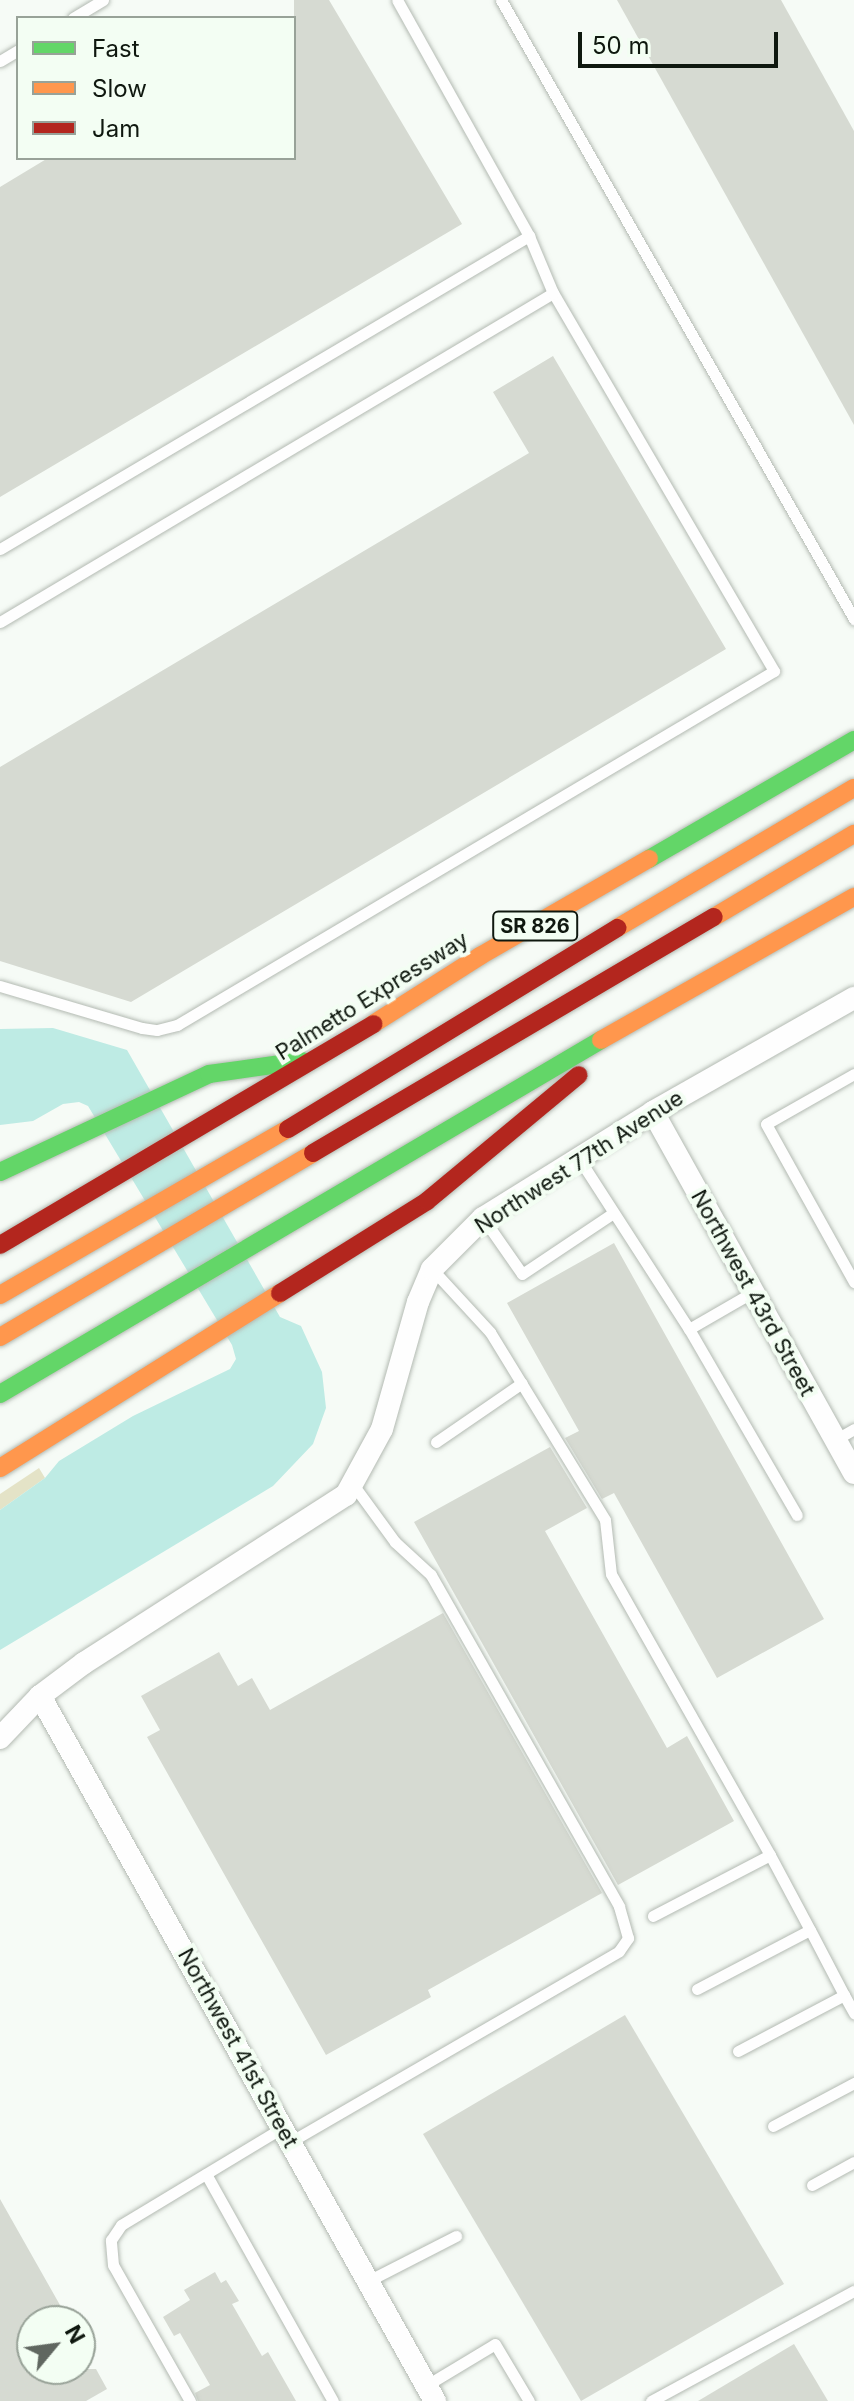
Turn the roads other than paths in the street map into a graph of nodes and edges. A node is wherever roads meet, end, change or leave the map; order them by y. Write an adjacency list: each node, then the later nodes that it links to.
1 (103, 0): 4 (lane)
2 (397, 0): 5 (lane)
3 (501, 0): 8 (lane)
4 (76, 16)
5 (529, 236): 6 (lane); 7 (lane)
6 (553, 293): 9 (lane); 15 (lane)
7 (0, 549)
8 (854, 619)
9 (0, 622)
10 (854, 740): 18 (highway, Palmetto Expressway / SR 826)
11 (854, 788): 14 (highway)
12 (854, 834): 34 (highway)
13 (854, 897): 17 (highway)
14 (573, 954): 21 (highway); 32 (highway)
15 (0, 986)
16 (854, 998): 20 (street, Northwest 77th Avenue)
17 (668, 1001): 36 (highway); 39 (highway)
18 (320, 1058): 23 (highway, Palmetto Expressway / SR 826); 25 (highway)
19 (854, 1074): 30 (lane)
20 (653, 1112): 24 (street, Northwest 77th Avenue); 31 (street, Northwest 43rd Street)
21 (238, 1136)
22 (212, 1142): 23 (highway)
23 (184, 1144): 28 (highway, Palmetto Expressway / SR 826)
24 (578, 1157): 26 (lane); 27 (street, Northwest 77th Avenue)
25 (0, 1172)
26 (613, 1213): 27 (lane); 33 (lane)
27 (483, 1218): 29 (street, Northwest 77th Avenue)
28 (0, 1245)
29 (432, 1269): 35 (lane); 41 (street, Northwest 77th Avenue)
30 (854, 1282)
31 (753, 1292): 33 (lane); 37 (street, Northwest 43rd Street)
32 (0, 1295)
33 (689, 1329): 42 (lane)
34 (0, 1337)
35 (522, 1383): 38 (lane); 45 (lane)
36 (0, 1394)
37 (844, 1434): 40 (street, Northwest 43rd Street)
38 (436, 1442)
39 (0, 1468)
40 (854, 1473)
41 (352, 1483): 43 (street, Northwest 77th Avenue); 54 (lane)
42 (797, 1515)
43 (40, 1696): 44 (street, Northwest 77th Avenue); 54 (street, Northwest 41st Street)
44 (0, 1738)
45 (770, 1855): 46 (lane); 47 (lane)
46 (653, 1916)
47 (810, 1930): 48 (lane); 49 (lane)
48 (697, 1989)
49 (844, 1995): 50 (lane); 51 (lane)
50 (854, 2013)
51 (738, 2051)
52 (854, 2083): 53 (lane)
53 (773, 2126)
54 (286, 2135): 56 (lane); 59 (street, Northwest 41st Street)
55 (854, 2162): 57 (lane)
56 (206, 2174): 62 (lane); 63 (lane)
57 (812, 2185)
58 (456, 2236): 59 (lane)
59 (368, 2281): 61 (street, Northwest 41st Street)
60 (854, 2291): 65 (lane)
61 (431, 2393): 64 (lane)
62 (190, 2401)
63 (333, 2401)
64 (529, 2401)
65 (651, 2401)

